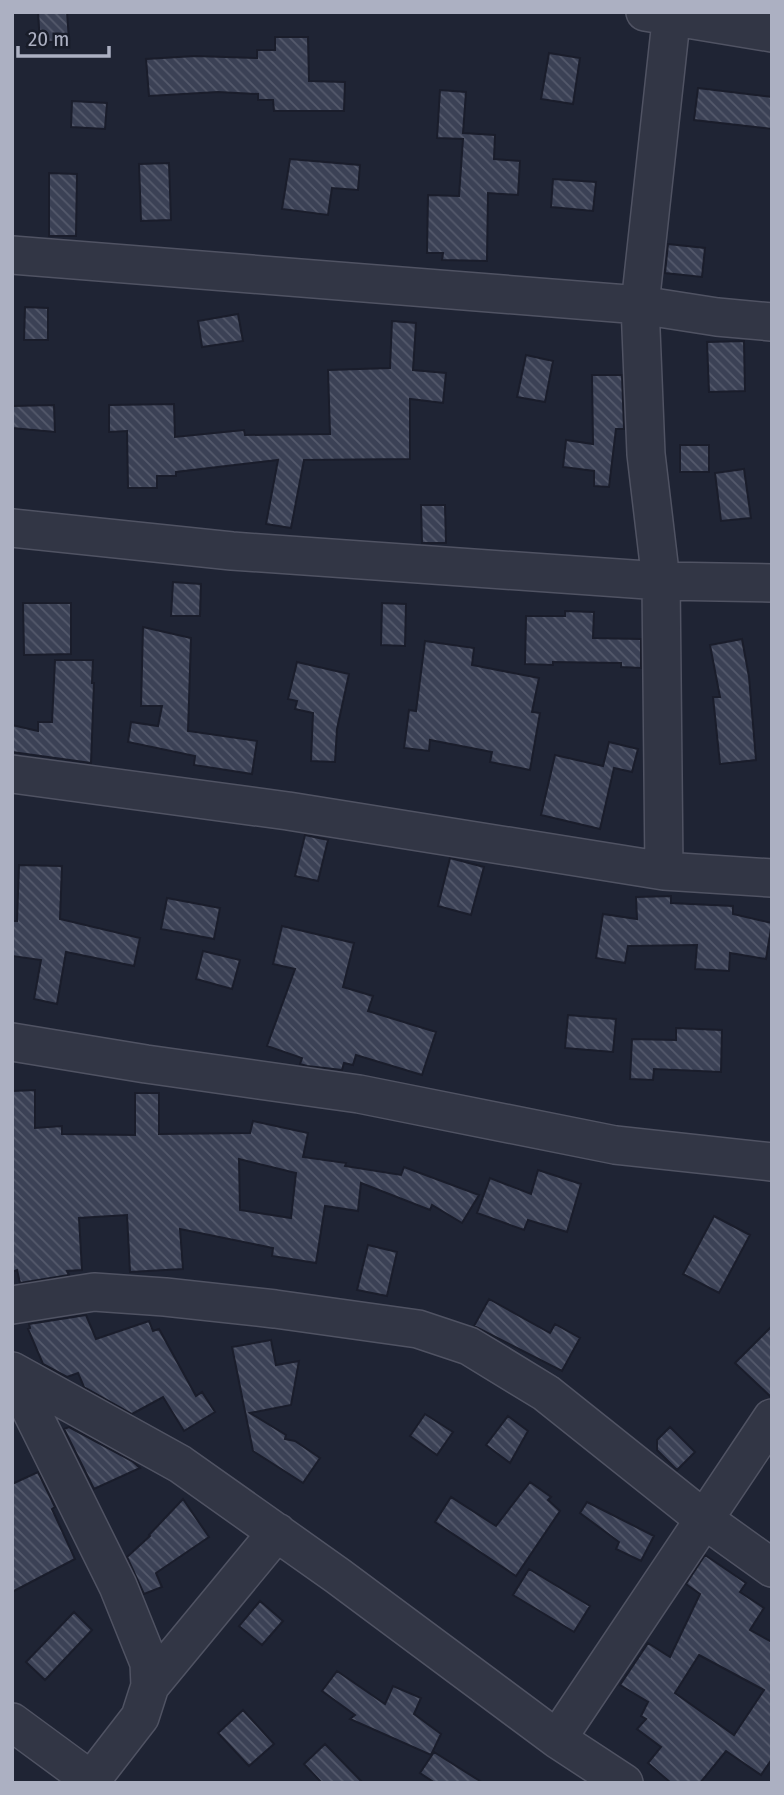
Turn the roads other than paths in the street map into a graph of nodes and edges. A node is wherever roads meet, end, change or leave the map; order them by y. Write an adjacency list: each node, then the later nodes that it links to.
1 (662, 14): 2 (street); 4 (street)
2 (772, 33)
3 (12, 256): 4 (street)
4 (640, 304): 5 (street); 7 (street)
5 (772, 321)
6 (12, 528): 7 (street)
7 (661, 581): 8 (street); 10 (street)
8 (772, 583)
9 (12, 774): 10 (street)
10 (664, 871): 11 (street)
11 (772, 878)
12 (12, 1042): 13 (street)
13 (772, 1162)
14 (12, 1305): 17 (street)
15 (12, 1371): 18 (street); 20 (street)
16 (772, 1418): 17 (street)
17 (705, 1520): 19 (street); 22 (street)
18 (277, 1532): 20 (street); 22 (street)
19 (772, 1568)
20 (150, 1686): 23 (street)
21 (12, 1722): 23 (street)
22 (557, 1739): 24 (street)
23 (92, 1782)
24 (624, 1783)

